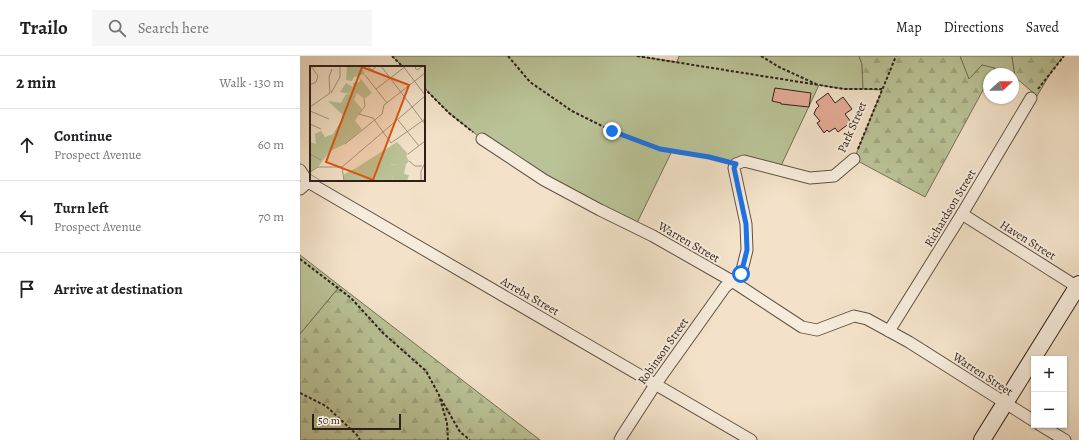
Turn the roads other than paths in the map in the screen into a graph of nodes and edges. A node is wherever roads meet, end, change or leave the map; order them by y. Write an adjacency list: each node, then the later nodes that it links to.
1 (1031, 98): 7 (street, Richardson Street)
2 (482, 139): 8 (street, Warren Street)
3 (854, 159): 4 (street, Park Street)
4 (736, 164): 8 (street, Robinson Street)
5 (300, 170): 6 (street, Arreba Street)
6 (304, 185): 11 (street, Arreba Street)
7 (962, 214): 9 (street, Haven Street); 10 (street, Richardson Street)
8 (732, 281): 10 (street, Warren Street); 11 (street, Robinson Street)
9 (1078, 286): 12 (main road)
10 (889, 331): 12 (street, Warren Street)
11 (655, 385): 15 (street, Robinson Street); 16 (street, Arreba Street)
12 (1005, 403): 13 (street, Warren Street); 17 (main road)
13 (1031, 419)
14 (1045, 428): 18 (street)
15 (620, 440)
16 (751, 440)
17 (982, 440)
18 (1065, 440)

